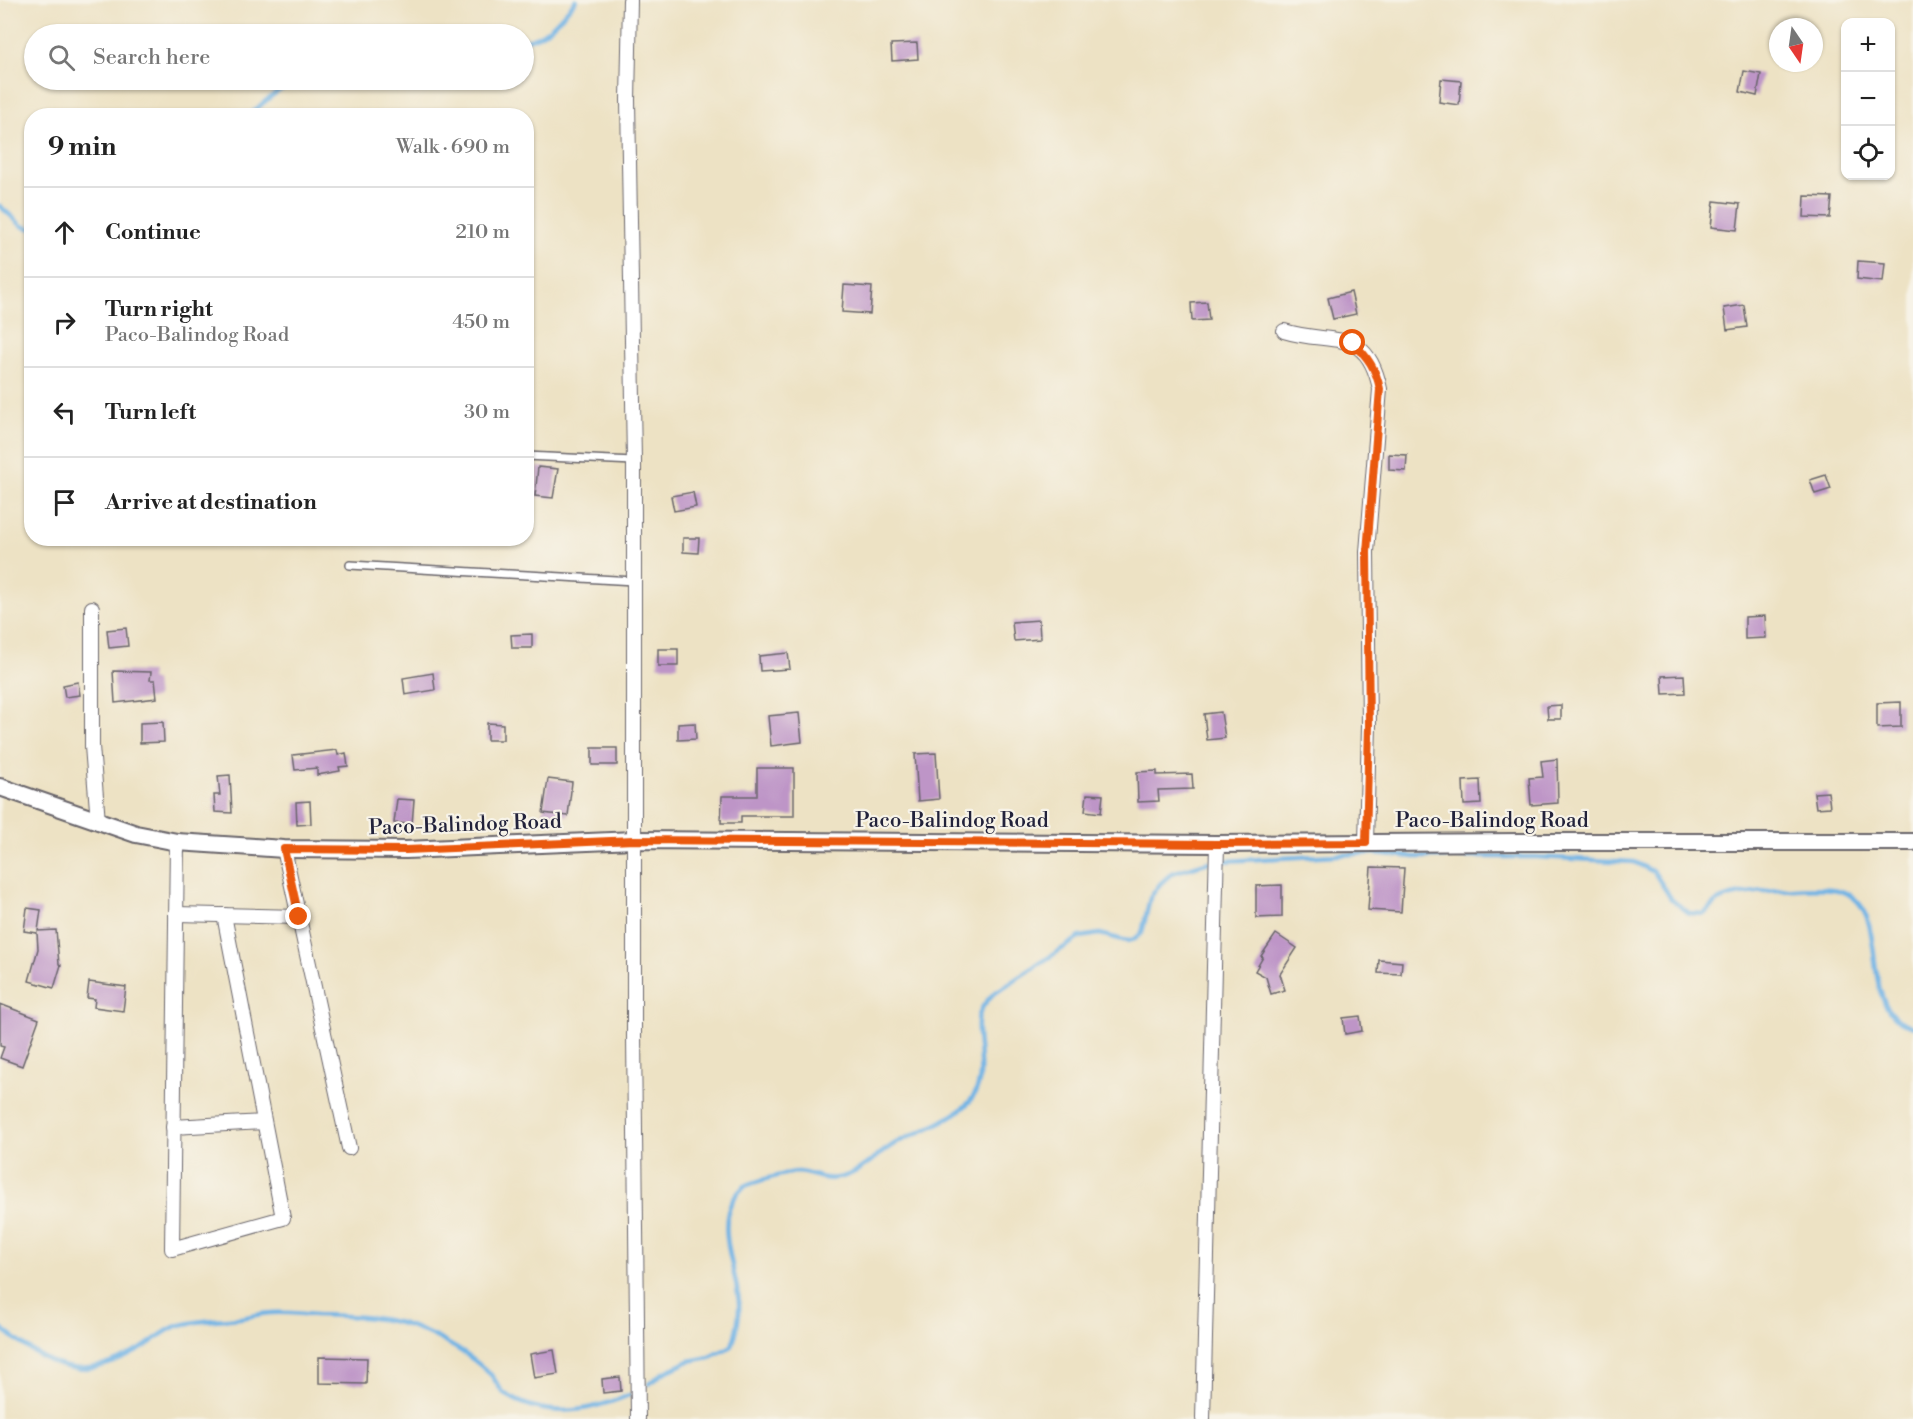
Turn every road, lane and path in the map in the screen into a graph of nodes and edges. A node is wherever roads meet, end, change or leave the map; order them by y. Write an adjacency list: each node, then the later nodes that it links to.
1 (630, 0): 4 (street)
2 (1284, 332): 13 (street)
3 (534, 456): 4 (lane)
4 (634, 461): 6 (street)
5 (350, 565): 6 (lane)
6 (634, 581): 10 (street)
7 (92, 608): 9 (street)
8 (0, 787): 9 (street, Paco-Balindog Road)
9 (98, 822): 11 (street, Paco-Balindog Road)
10 (634, 840): 14 (street, Paco-Balindog Road); 15 (street, Paco-Balindog Road); 22 (street)
11 (177, 842): 15 (street, Paco-Balindog Road); 16 (street)
12 (1913, 842): 13 (street, Paco-Balindog Road)
13 (1366, 843): 14 (street, Paco-Balindog Road)
14 (1217, 844): 23 (street)
15 (284, 849): 18 (street)
16 (176, 914): 17 (street); 20 (street)
17 (224, 915): 18 (street); 19 (street)
18 (299, 917): 21 (street)
19 (264, 1122): 20 (street); 20 (street)
20 (173, 1127)
21 (349, 1148)
22 (638, 1419)
23 (1203, 1419)

